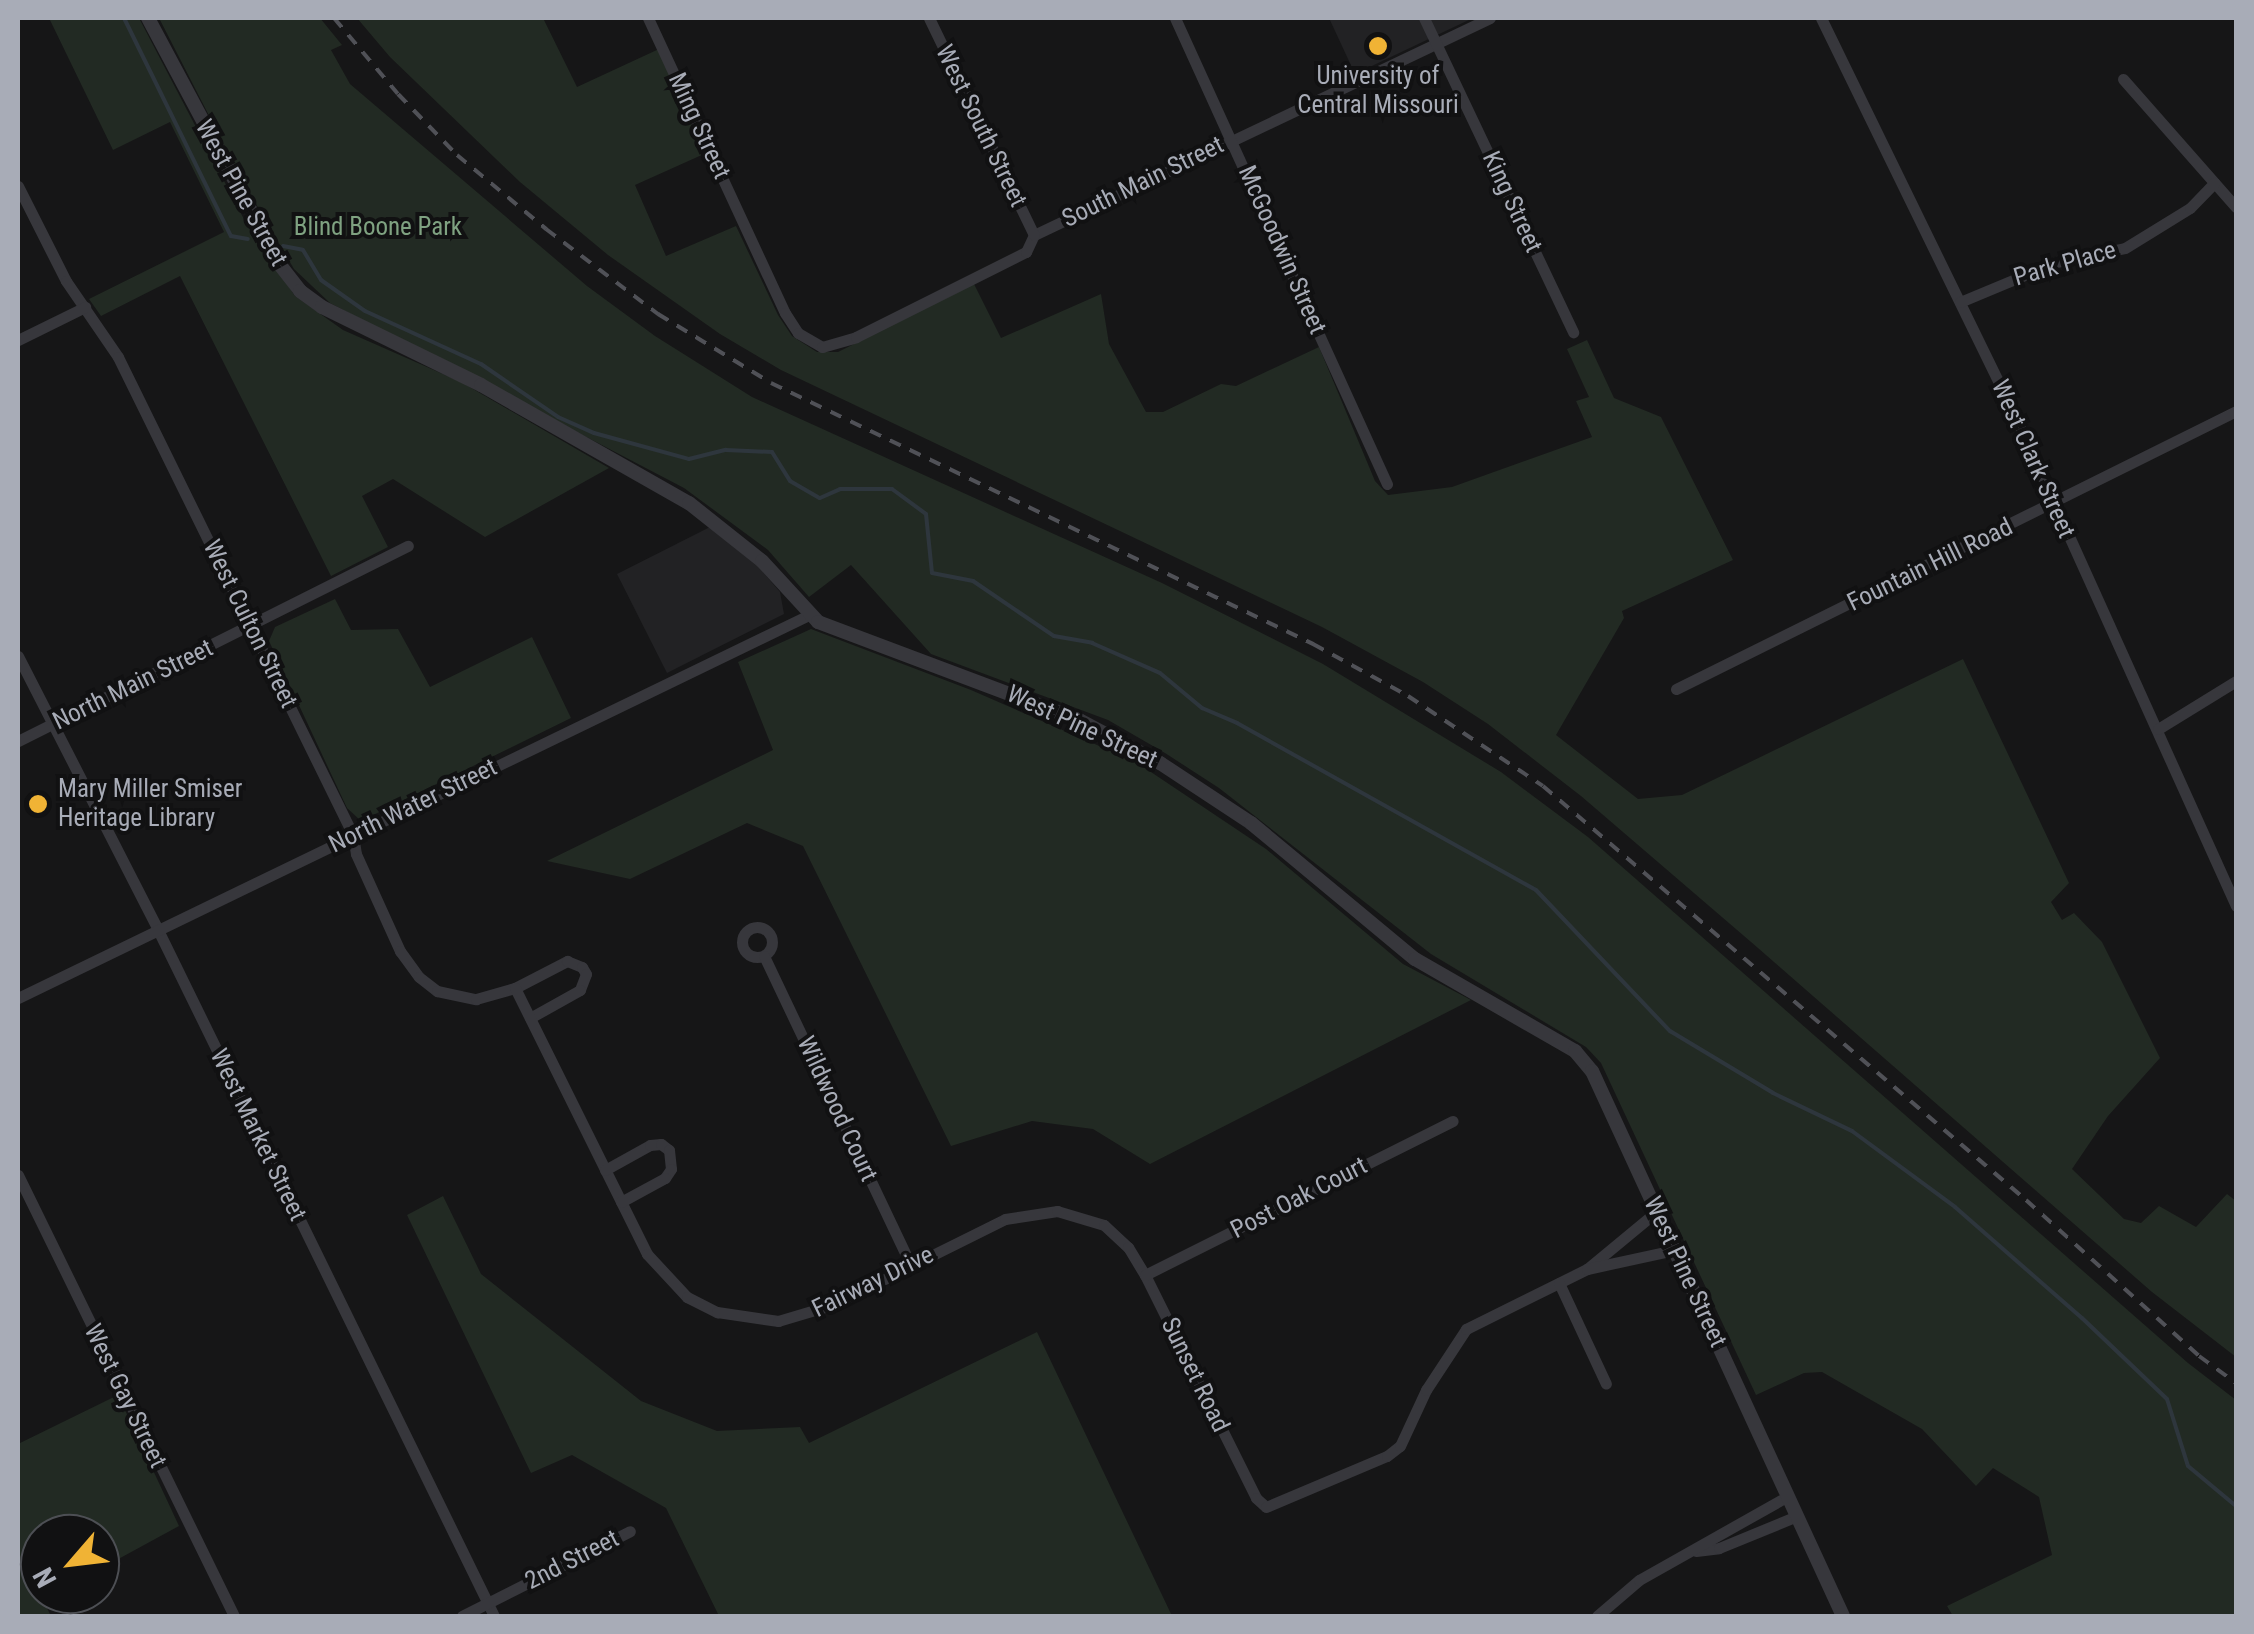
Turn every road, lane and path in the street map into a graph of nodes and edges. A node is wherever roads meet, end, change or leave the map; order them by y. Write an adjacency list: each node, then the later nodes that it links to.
1 (148, 18): 24 (street, West Pine Street)
2 (648, 18): 14 (street, Ming Street)
3 (929, 18): 15 (street, West South Street)
4 (1176, 18): 10 (street, McGoodwin Street)
5 (1424, 18): 8 (street, King Street)
6 (1490, 18): 8 (street, South Main Street)
7 (1821, 18): 16 (street, West Clark Street)
8 (1436, 43): 10 (street, South Main Street); 18 (street, King Street)
9 (2123, 79): 11 (street)
10 (1232, 139): 15 (street, South Main Street); 21 (street, McGoodwin Street)
11 (2214, 183): 13 (street); 16 (street, Park Place)
12 (18, 186): 17 (street, West Culton Street)
13 (2236, 207)
14 (747, 235): 15 (street, South Main Street)
15 (1034, 235)
16 (1960, 302): 22 (street, West Clark Street)
17 (85, 307): 19 (street); 25 (street, West Culton Street)
18 (1574, 332)
19 (18, 340)
20 (2236, 411): 22 (street, Fountain Hill Road)
21 (1387, 484)
22 (2052, 505): 28 (street, Fountain Hill Road); 30 (street, West Clark Street)
23 (408, 546): 25 (street, North Main Street)
24 (809, 614): 32 (street, North Water Street); 43 (street, West Pine Street)
25 (252, 626): 29 (street, North Main Street); 32 (street, West Culton Street)
26 (18, 656): 29 (street, West Market Street)
27 (2236, 682): 30 (street)
28 (1676, 689)
29 (52, 725): 31 (street, North Main Street); 34 (street, West Market Street)
30 (2158, 728): 33 (street, West Clark Street)
31 (18, 741)
32 (353, 835): 34 (street, North Water Street); 36 (street, West Culton Street)
33 (2236, 906)
34 (158, 930): 37 (street, North Water Street); 54 (street, West Market Street)
35 (764, 956): 45 (street, Wildwood Court)
36 (515, 988): 38 (street, Fairway Drive); 38 (street, West Culton Street)
37 (18, 998)
38 (530, 1018): 40 (street, Fairway Drive)
39 (1453, 1120): 47 (street, Post Oak Court)
40 (605, 1170): 42 (street, Fairway Drive); 42 (street)
41 (18, 1174): 55 (street, West Gay Street)
42 (621, 1202): 45 (street, Fairway Drive)
43 (1656, 1212): 44 (street, West Pine Street); 46 (street)
44 (1674, 1250): 46 (street); 50 (street, West Pine Street)
45 (910, 1263): 47 (street, Fairway Drive)
46 (1587, 1269): 48 (street)
47 (1145, 1275): 48 (street, Sunset Road)
48 (1559, 1283): 49 (street)
49 (1606, 1384)
50 (1788, 1496): 51 (street, West Pine Street); 53 (street)
51 (1797, 1516): 53 (street); 59 (street, West Pine Street)
52 (630, 1531): 54 (street, 2nd Street)
53 (1696, 1551): 58 (street)
54 (487, 1604): 56 (street, 2nd Street); 57 (street, West Market Street)
55 (234, 1616)
56 (462, 1616)
57 (494, 1616)
58 (1597, 1616)
59 (1843, 1616)

